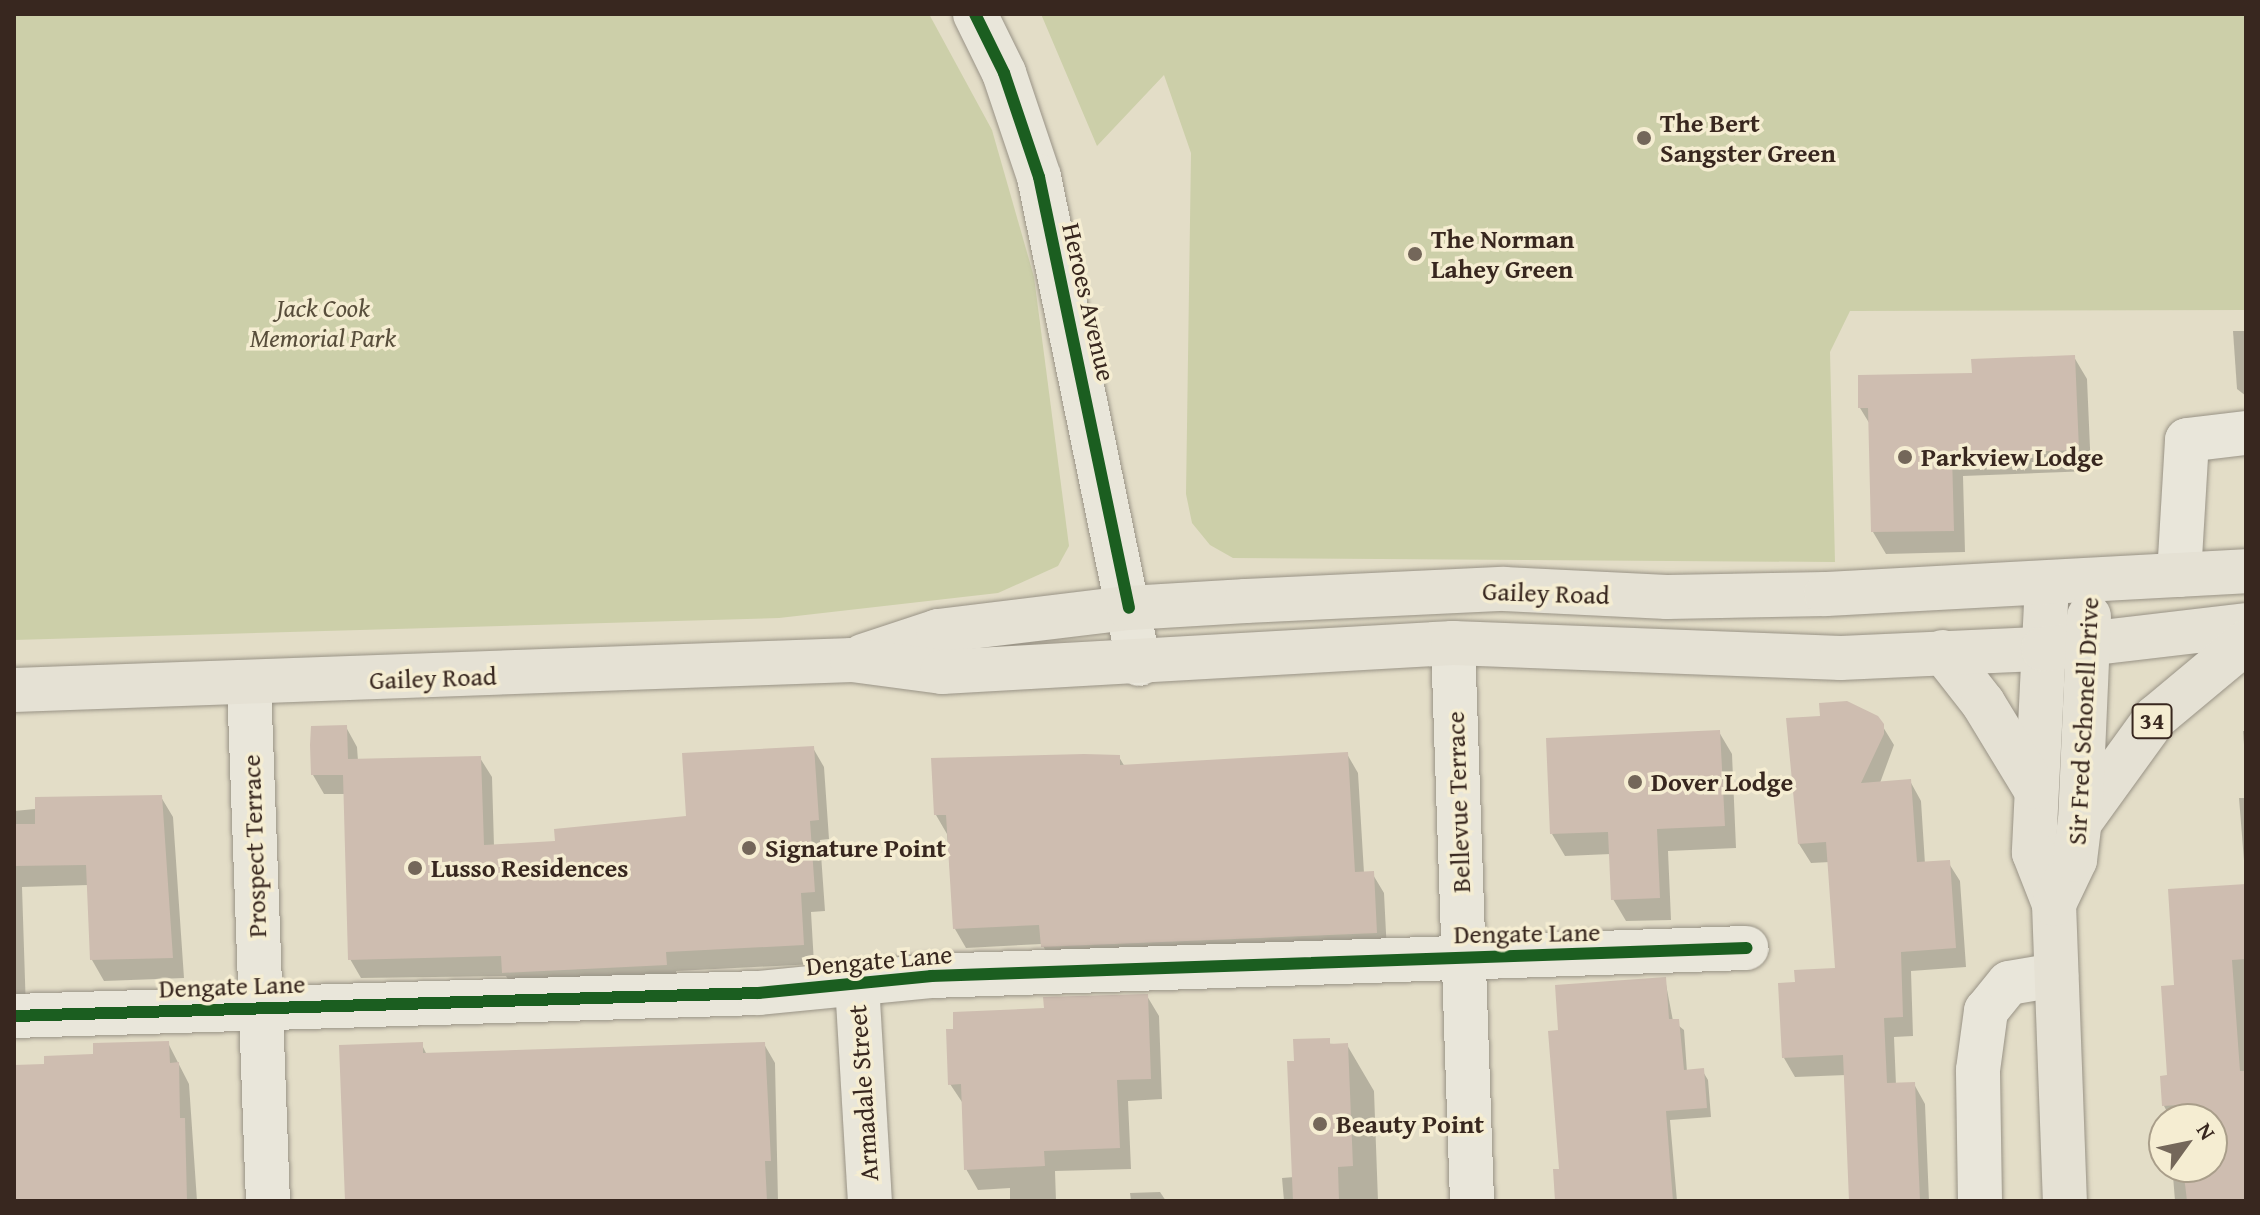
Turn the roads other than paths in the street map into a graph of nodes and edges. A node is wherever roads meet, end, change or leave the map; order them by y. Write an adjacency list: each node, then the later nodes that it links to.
1 (975, 14): 7 (street, Heroes Avenue)
2 (2246, 433): 4 (street)
3 (2246, 571): 4 (main road, Gailey Road)
4 (2179, 575): 5 (main road, Gailey Road)
5 (2092, 582): 6 (main road, Gailey Road); 11 (main road, Sir Fred Schonell Drive)
6 (2047, 583): 7 (main road, Gailey Road); 12 (main road, Sir Fred Schonell Drive / 34)
7 (1129, 608): 14 (main road, Gailey Road); 15 (street, Heroes Avenue)
8 (2246, 625): 11 (main road, Gailey Road)
9 (2246, 642): 19 (main road, 34)
10 (1453, 643): 13 (main road, Gailey Road); 15 (main road, Gailey Road); 22 (street, Bellevue Terrace)
11 (2087, 643): 12 (main road, Gailey Road); 19 (main road, Sir Fred Schonell Drive)
12 (2043, 649): 13 (main road, Gailey Road); 18 (main road, Sir Fred Schonell Drive / 34)
13 (1943, 652): 18 (main road)
14 (852, 660): 15 (main road, Gailey Road); 16 (main road, Gailey Road)
15 (1139, 664)
16 (249, 684): 17 (main road, Gailey Road); 25 (street, Prospect Terrace)
17 (14, 690)
18 (2035, 789): 20 (main road, Sir Fred Schonell Drive / 34)
19 (2080, 822): 20 (main road, Sir Fred Schonell Drive / 34)
20 (2054, 904): 23 (main road, Sir Fred Schonell Drive / 34)
21 (1747, 948): 22 (street, Dengate Lane)
22 (1463, 957): 24 (street, Dengate Lane); 29 (street, Bellevue Terrace)
23 (2056, 975): 30 (street); 31 (main road, Sir Fred Schonell Drive / 34)
24 (857, 984): 25 (street, Dengate Lane); 28 (street, Armadale Street)
25 (260, 1007): 26 (street, Dengate Lane); 27 (street, Prospect Terrace)
26 (14, 1016)
27 (268, 1201)
28 (870, 1201)
29 (1472, 1201)
30 (1980, 1201)
31 (2065, 1201)

